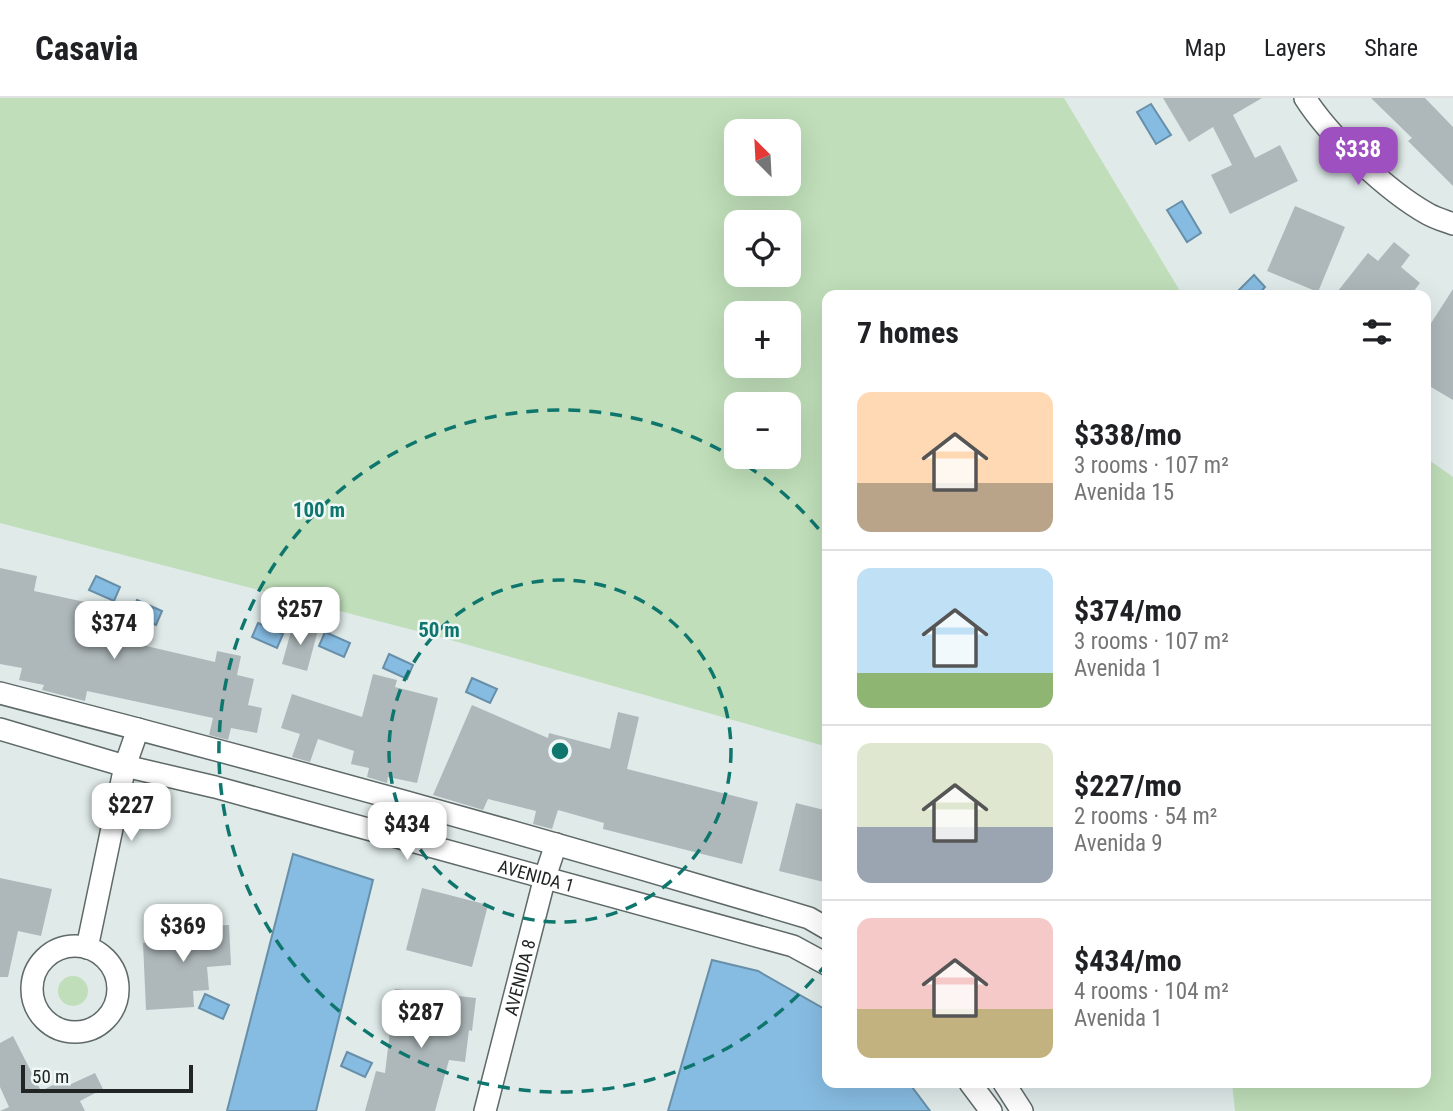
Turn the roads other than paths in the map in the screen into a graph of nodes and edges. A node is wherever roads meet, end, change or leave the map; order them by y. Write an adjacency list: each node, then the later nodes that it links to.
1 (1305, 98): 2 (street)
2 (1453, 224)
3 (0, 693): 5 (street, AVENIDA 1)
4 (0, 729): 6 (street, AVENIDA 1)
5 (138, 729): 6 (street); 7 (street, AVENIDA 1)
6 (125, 766): 8 (street, AVENIDA 1); 12 (street)
7 (310, 776): 8 (street); 9 (street, AVENIDA 1)
8 (298, 811): 10 (street, AVENIDA 1)
9 (556, 844): 10 (street, AVENIDA 8); 11 (street, AVENIDA 1)
10 (545, 877): 13 (street, AVENIDA 1); 16 (street, AVENIDA 8)
11 (822, 926)
12 (87, 948): 12 (street)
13 (822, 962)
14 (974, 1088): 17 (street)
15 (1007, 1088): 18 (street)
16 (485, 1111)
17 (991, 1111)
18 (1022, 1111)

